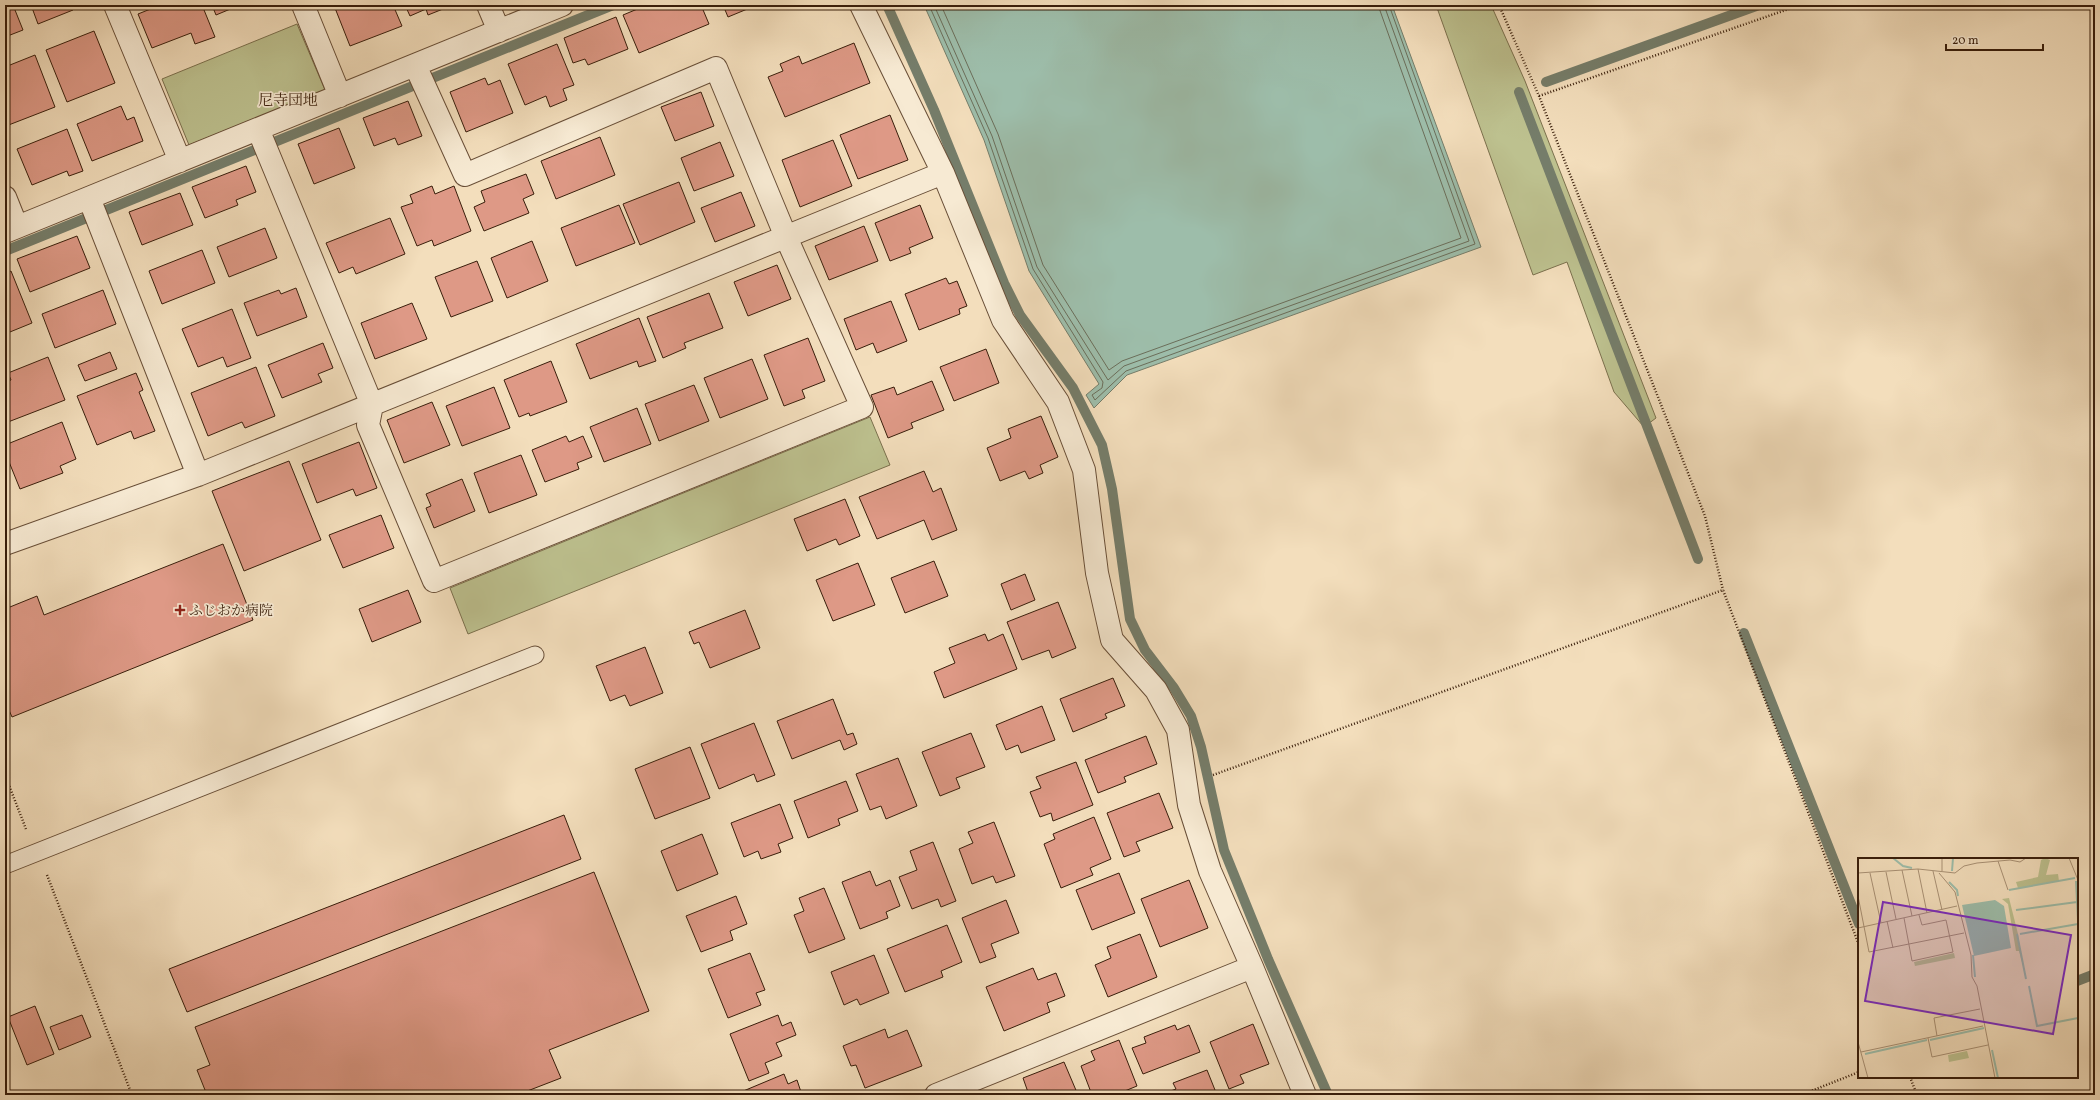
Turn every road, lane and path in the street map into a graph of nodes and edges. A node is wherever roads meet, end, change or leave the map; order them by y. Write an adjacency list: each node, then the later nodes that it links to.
1 (115, 5): 13 (street)
2 (304, 5): 10 (street)
3 (488, 5): 8 (street)
4 (562, 5): 8 (street)
5 (861, 5): 14 (street)
6 (1499, 5): 11 (path)
7 (1800, 5): 11 (path)
8 (499, 31): 9 (street)
9 (421, 78): 10 (street); 18 (street)
10 (340, 96): 12 (street)
11 (1539, 96): 22 (path)
12 (263, 141): 13 (street); 19 (street)
13 (180, 161): 16 (street)
14 (943, 173): 18 (street); 29 (street)
15 (5, 197): 17 (street)
16 (93, 209): 17 (street); 20 (street)
17 (11, 230)
18 (786, 237): 19 (street); 19 (street)
19 (372, 404): 20 (street)
20 (198, 475): 21 (street)
21 (5, 544)
22 (1723, 590): 24 (path); 28 (path)
23 (535, 655): 26 (lane)
24 (1220, 774)
25 (5, 775): 26 (path)
26 (38, 852): 27 (lane); 32 (path)
27 (5, 865)
28 (1858, 942)
29 (1252, 967): 33 (street); 34 (street)
30 (1858, 1072): 35 (path)
31 (1910, 1078): 36 (path)
32 (132, 1095)
33 (936, 1095)
34 (1305, 1095)
35 (1801, 1095)
36 (1917, 1095)

